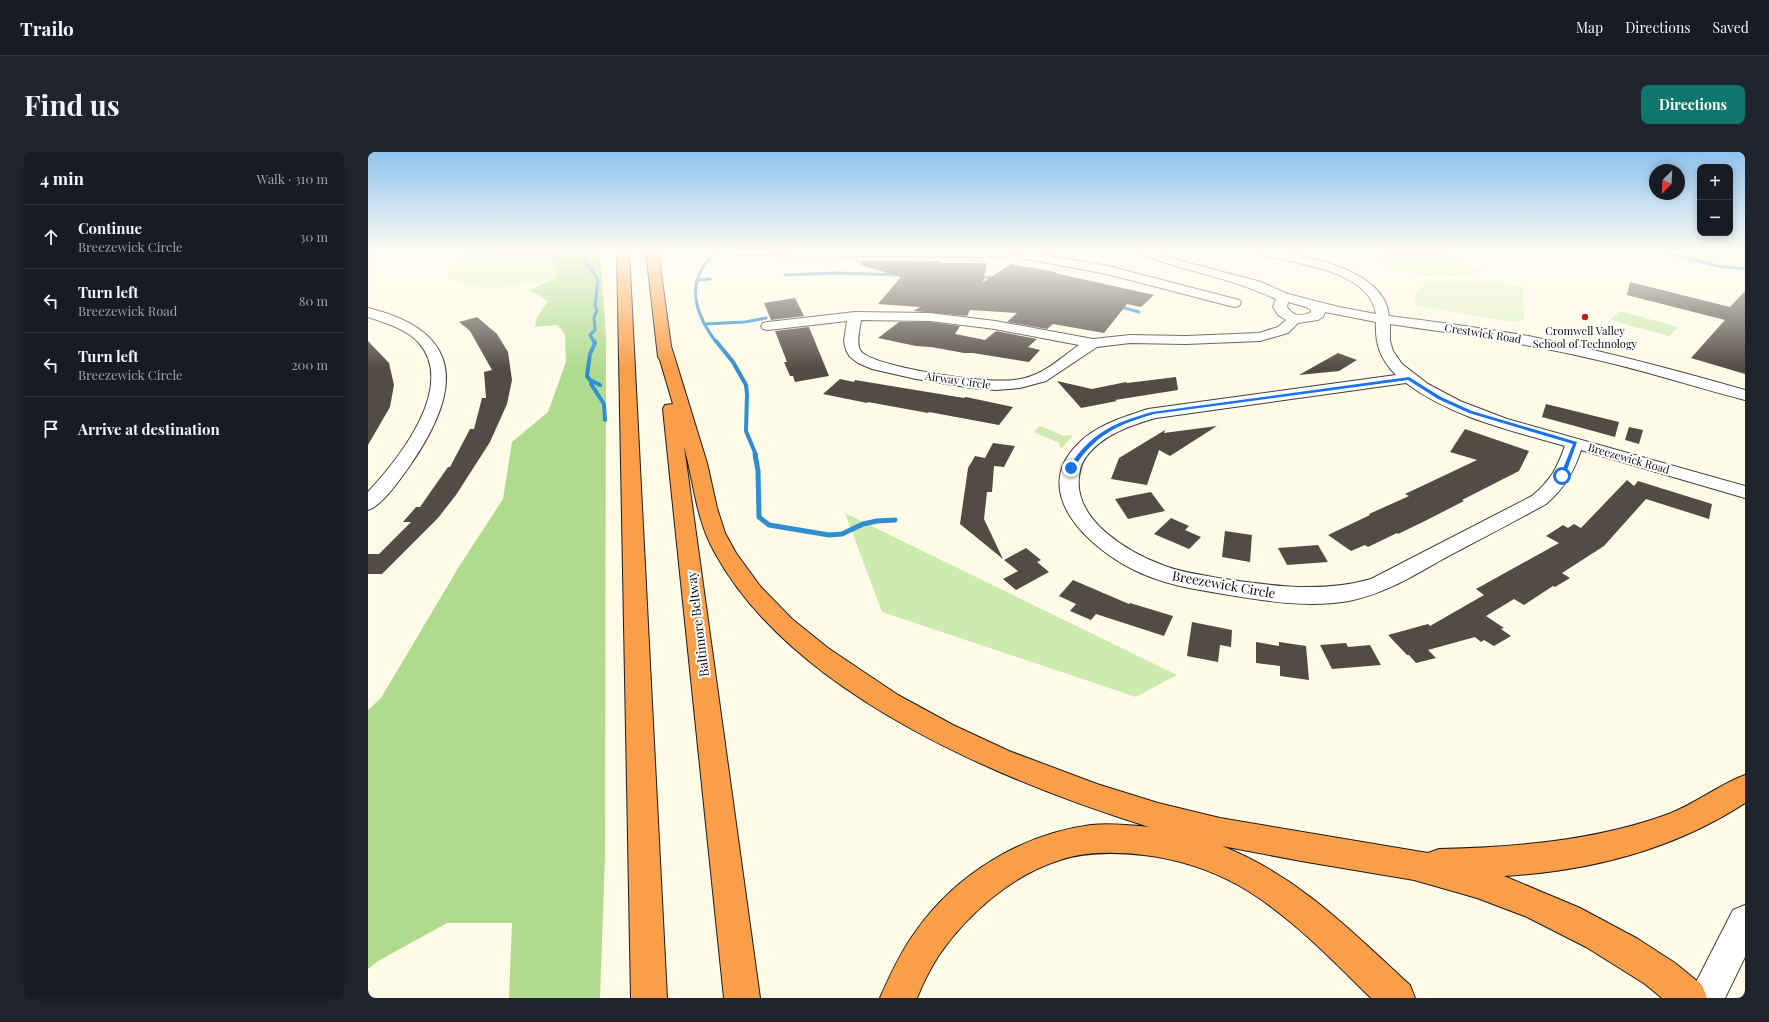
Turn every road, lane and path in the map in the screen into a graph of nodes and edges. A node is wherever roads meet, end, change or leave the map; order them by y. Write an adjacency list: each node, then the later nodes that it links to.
1 (624, 290): 25 (highway)
2 (657, 290): 15 (highway, Baltimore Beltway)
3 (1186, 290): 7 (street)
4 (1269, 290): 6 (street)
5 (1370, 290): 12 (street, Breezewick Road)
6 (1283, 297): 9 (street); 11 (street)
7 (1234, 303)
8 (368, 312): 20 (street)
9 (1315, 312): 11 (street); 12 (street, Crestwick Road)
10 (855, 316): 13 (street, Airway Circle); 14 (street, Airway Circle); 14 (street, Airway Circle)
11 (1295, 319): 14 (street, Airway Circle)
12 (1382, 320): 16 (street, Breezewick Road); 17 (street, Crestwick Road)
13 (768, 326)
14 (1093, 343)
15 (664, 344): 22 (highway); 26 (highway, Baltimore Beltway)
16 (1409, 378): 18 (street, Breezewick Road); 18 (street, Breezewick Circle)
17 (1745, 395)
18 (1576, 443): 19 (street, Breezewick Road)
19 (1745, 492)
20 (368, 504)
21 (1745, 788): 22 (highway)
22 (1413, 865): 30 (highway)
23 (1745, 922): 31 (street)
24 (1354, 959): 27 (highway); 28 (highway); 29 (highway)
25 (649, 998)
26 (742, 998)
27 (898, 998)
28 (1377, 998)
29 (1397, 998)
30 (1689, 998)
31 (1706, 998)

